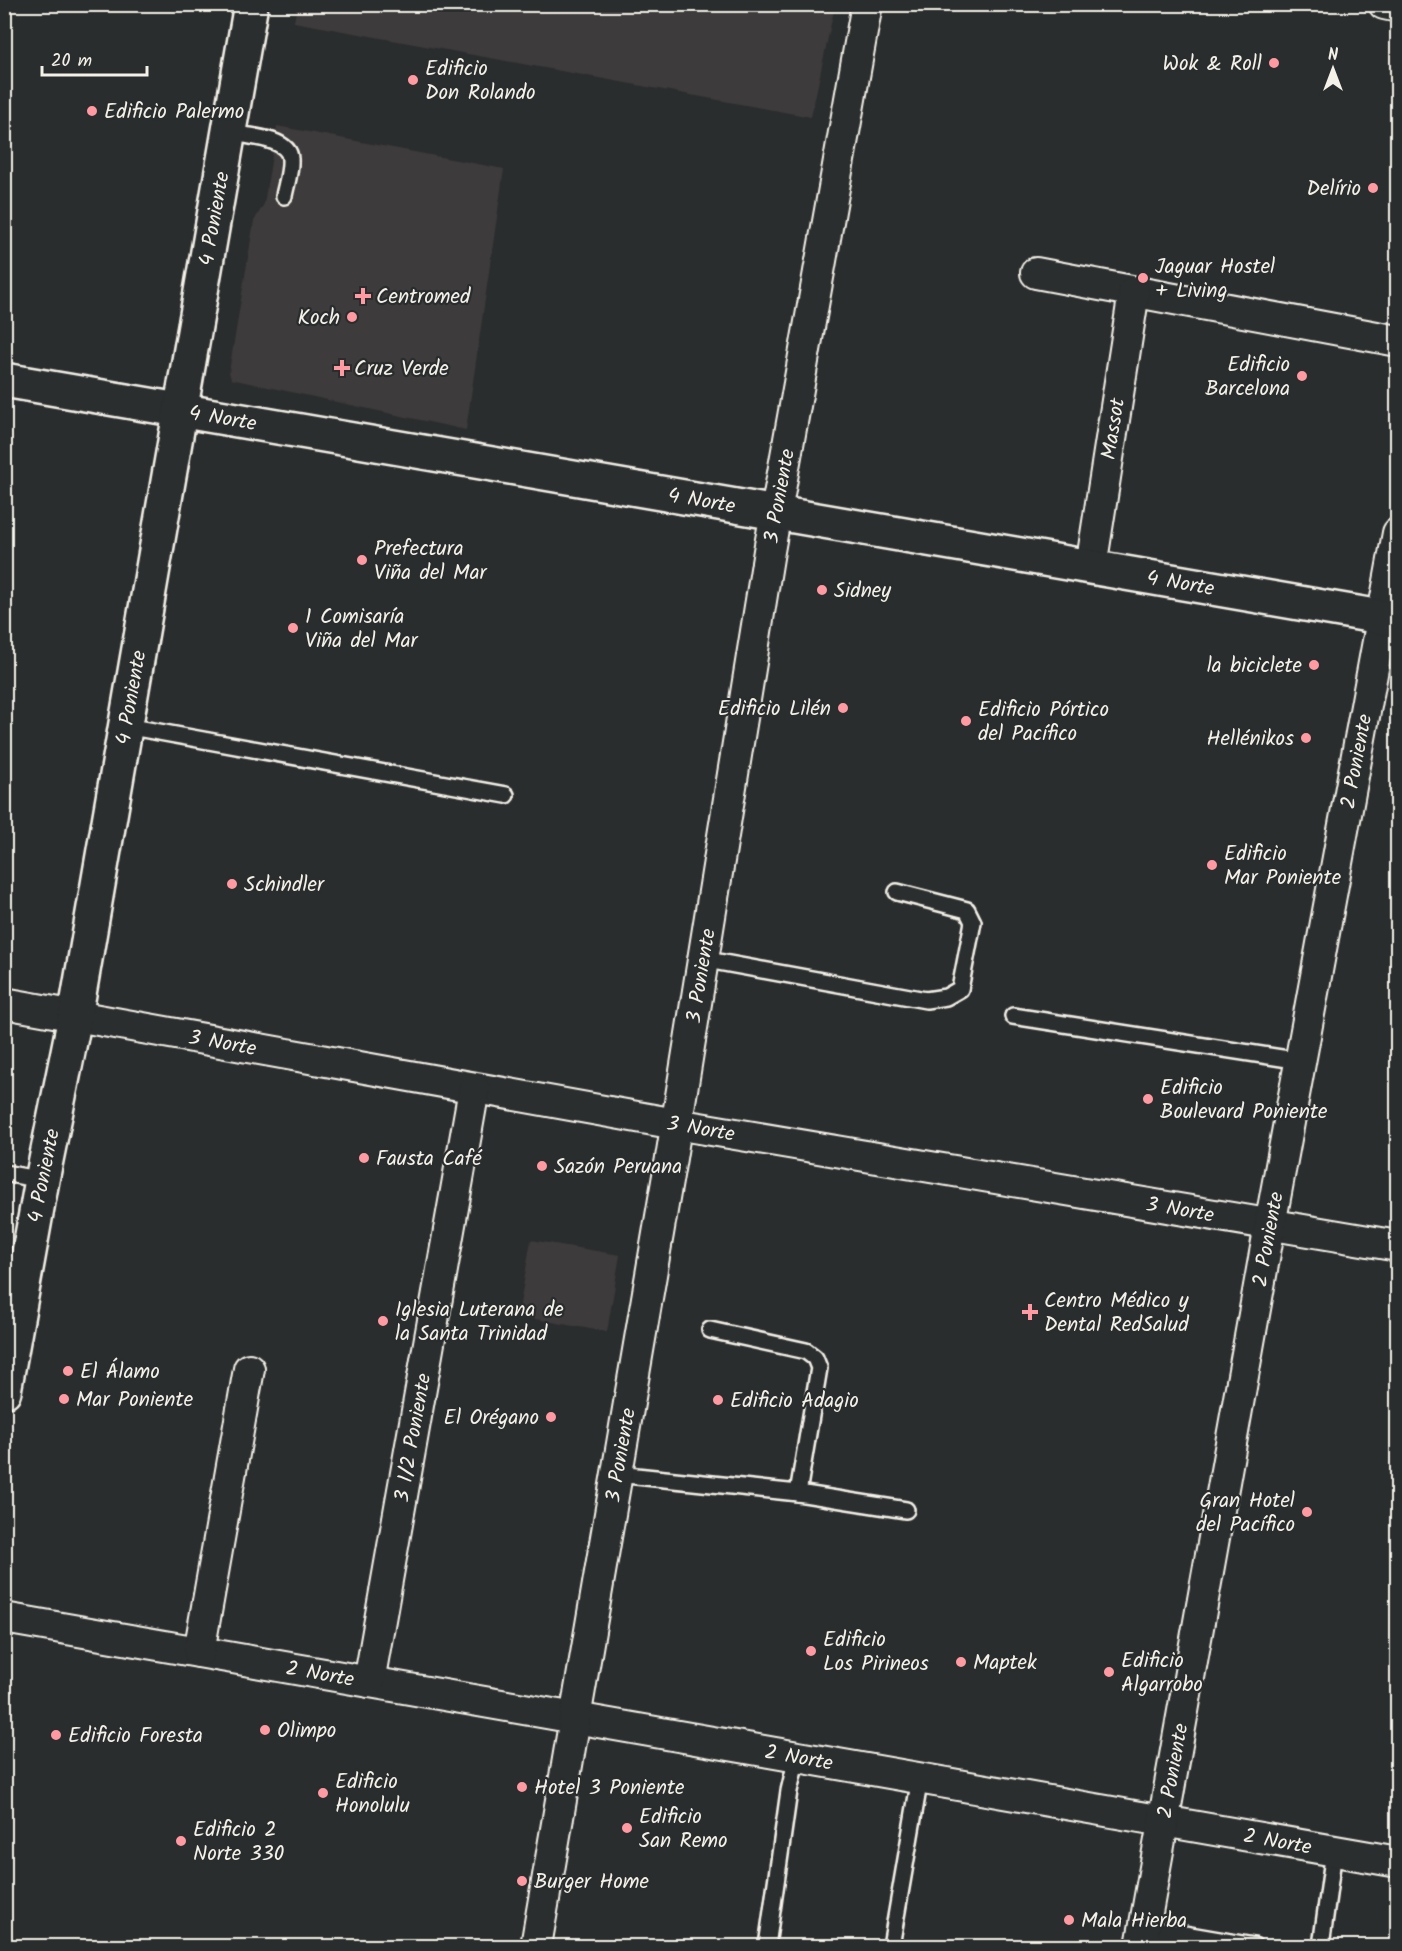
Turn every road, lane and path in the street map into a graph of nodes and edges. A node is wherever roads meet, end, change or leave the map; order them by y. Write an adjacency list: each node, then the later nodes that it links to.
1 (251, 4): 5 (main road, 4 Poniente)
2 (867, 4): 12 (street, 3 Poniente)
3 (1384, 4): 4 (street)
4 (1398, 7)
5 (230, 133): 6 (lane); 11 (main road, 4 Poniente)
6 (284, 196)
7 (1036, 273): 8 (street)
8 (1134, 292): 9 (street); 14 (street, Massot)
9 (1398, 341)
10 (4, 380): 11 (main road, 4 Norte)
11 (180, 410): 12 (main road, 4 Norte); 16 (main road, 4 Poniente)
12 (776, 513): 14 (main road, 4 Norte); 19 (street, 3 Poniente)
13 (1398, 533): 15 (street, 2 Poniente)
14 (1091, 567): 15 (main road, 4 Norte)
15 (1390, 619): 23 (street, 2 Poniente)
16 (126, 726): 17 (lane); 22 (main road, 4 Poniente)
17 (506, 795)
18 (897, 892): 19 (lane)
19 (702, 959): 25 (street, 3 Poniente)
20 (4, 1003): 22 (street, 3 Norte)
21 (1013, 1016): 23 (lane)
22 (75, 1017): 24 (street, 3 Norte); 27 (main road, 4 Poniente)
23 (1300, 1061): 28 (street, 2 Poniente)
24 (474, 1089): 25 (street, 3 Norte); 38 (street, 3 1/2 Poniente)
25 (676, 1125): 28 (street, 3 Norte); 33 (street, 3 Poniente)
26 (4, 1173): 27 (lane)
27 (42, 1180): 32 (main road, 4 Poniente)
28 (1270, 1225): 29 (street, 3 Norte); 42 (street, 2 Poniente)
29 (1398, 1246)
30 (710, 1330): 34 (lane)
31 (249, 1369): 37 (street)
32 (4, 1391)
33 (617, 1474): 34 (lane); 39 (street, 3 Poniente)
34 (798, 1493): 35 (lane)
35 (906, 1510)
36 (4, 1618): 37 (street, 2 Norte)
37 (199, 1652): 38 (street, 2 Norte)
38 (369, 1682): 39 (street, 2 Norte)
39 (575, 1718): 40 (street, 2 Norte); 46 (street, 3 Poniente)
40 (797, 1757): 41 (street, 2 Norte); 47 (lane)
41 (920, 1778): 42 (street, 2 Norte); 48 (lane)
42 (1163, 1821): 43 (street, 2 Norte); 45 (street, 2 Poniente)
43 (1334, 1851): 44 (street, 2 Norte); 50 (lane)
44 (1398, 1862)
45 (1142, 1937): 49 (lane)
46 (536, 1947)
47 (767, 1947)
48 (891, 1947)
49 (1254, 1947)
50 (1321, 1947)

